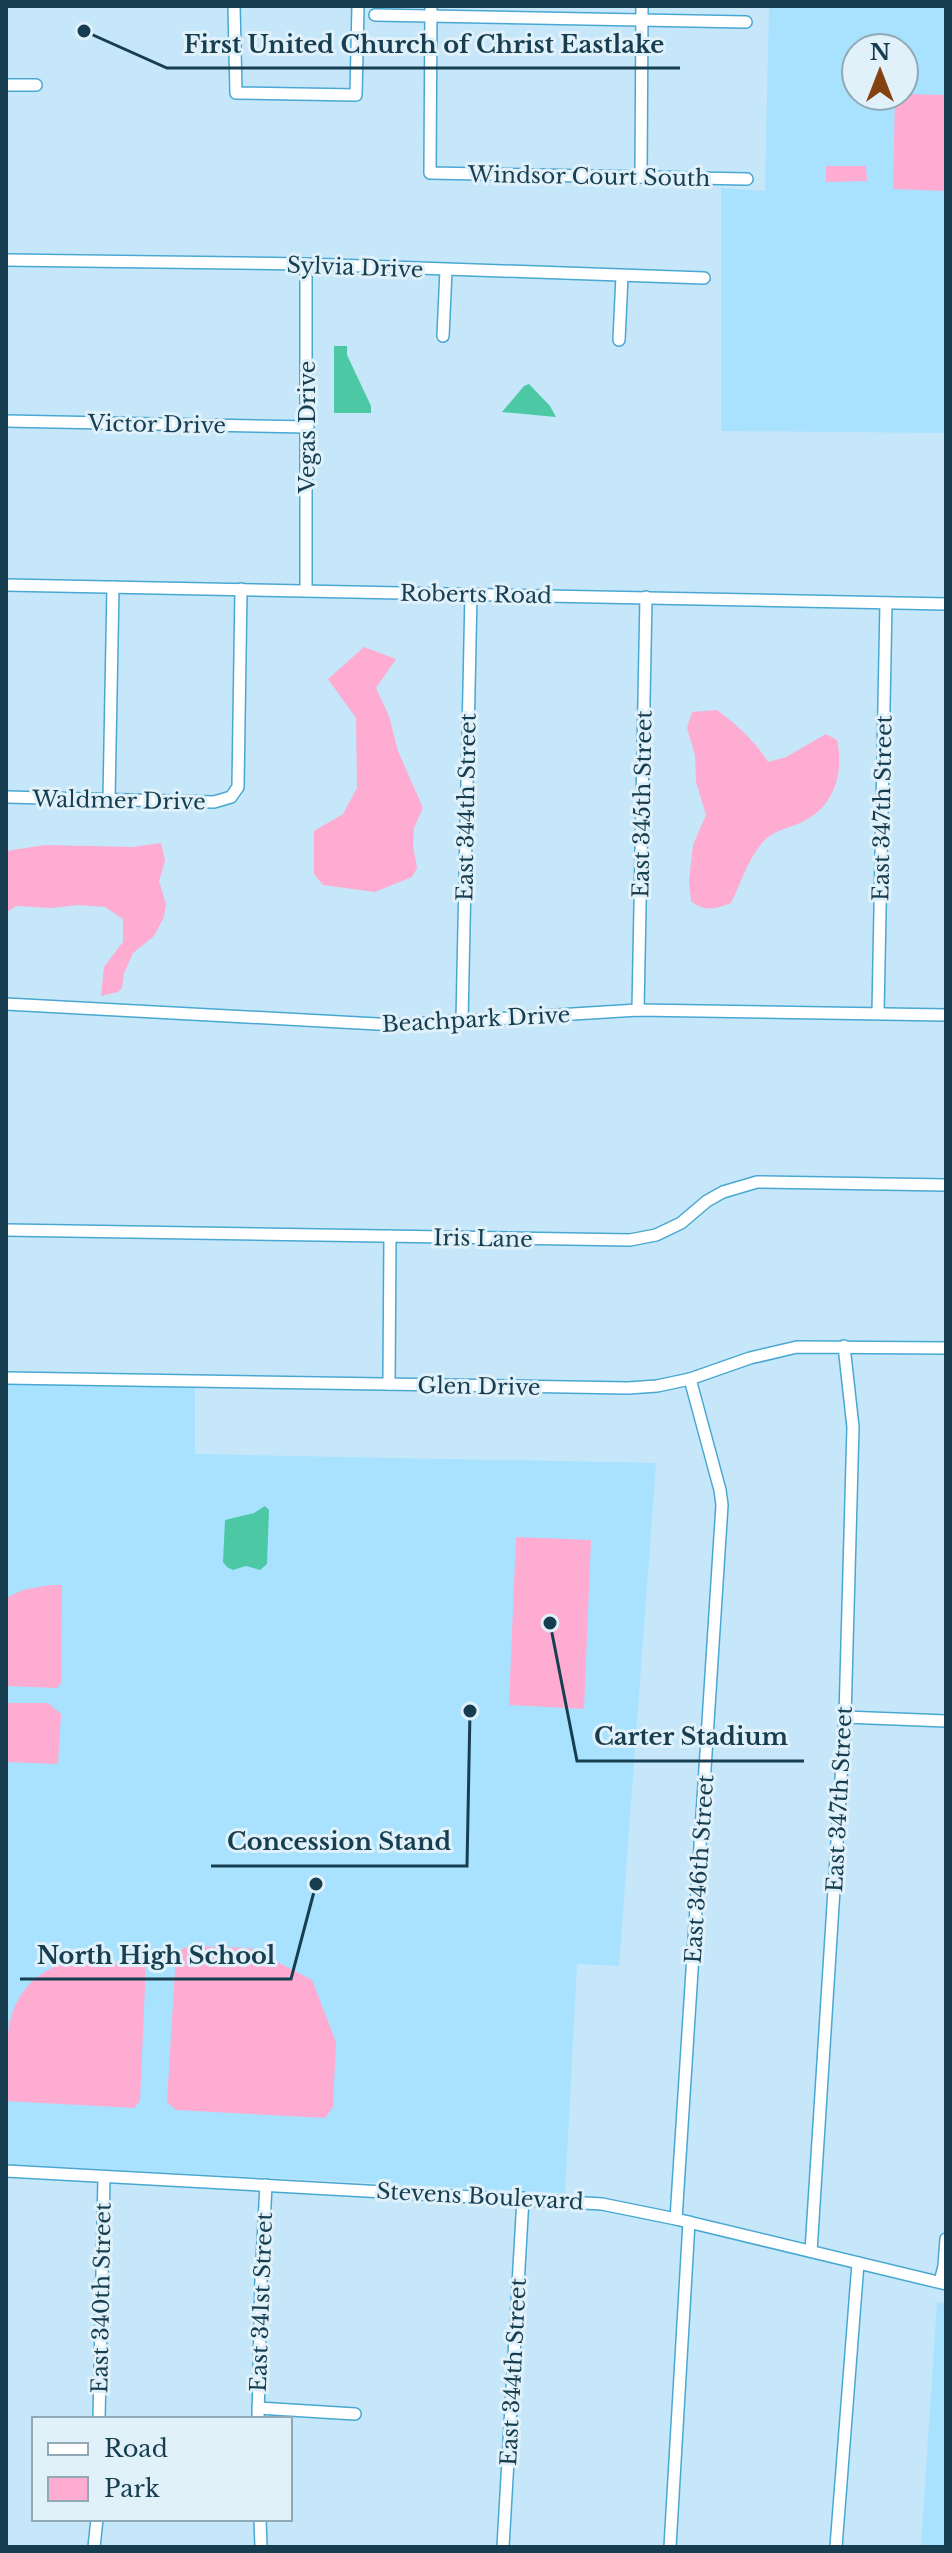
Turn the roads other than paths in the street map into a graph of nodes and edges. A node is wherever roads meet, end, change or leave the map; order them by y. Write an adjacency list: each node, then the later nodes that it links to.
1 (234, 6): 2 (street)
2 (358, 6)
3 (642, 6): 6 (street)
4 (431, 11): 5 (street); 6 (street); 10 (street, Windsor Court South)
5 (375, 15)
6 (642, 20): 7 (street); 10 (street)
7 (746, 22)
8 (6, 85): 9 (street)
9 (36, 85)
10 (641, 177): 11 (street, Windsor Court South)
11 (747, 179)
12 (6, 260): 13 (street, Sylvia Drive)
13 (306, 264): 14 (street, Sylvia Drive); 20 (street, Vegas Drive)
14 (446, 270): 15 (street, Sylvia Drive); 17 (street)
15 (622, 276): 16 (street, Sylvia Drive); 18 (street)
16 (704, 278)
17 (443, 336)
18 (619, 340)
19 (6, 421): 20 (street, Victor Drive)
20 (308, 427): 24 (street, Vegas Drive)
21 (6, 585): 22 (street, Roberts Road)
22 (113, 587): 23 (street, Roberts Road); 30 (street)
23 (241, 589): 24 (street, Roberts Road); 30 (street, Waldmer Drive)
24 (306, 590): 25 (street, Roberts Road)
25 (471, 594): 26 (street, Roberts Road); 35 (street, East 344th Street)
26 (646, 597): 27 (street, Roberts Road); 32 (street, East 345th Street)
27 (886, 603): 28 (street, Roberts Road); 33 (street, East 347th Street)
28 (946, 604)
29 (6, 797): 30 (street, Waldmer Drive)
30 (109, 799)
31 (6, 1004): 35 (street, Beachpark Drive)
32 (638, 1010): 33 (street, Beachpark Drive); 35 (street, Beachpark Drive)
33 (878, 1013): 34 (street, Beachpark Drive)
34 (946, 1015)
35 (462, 1021)
36 (946, 1185): 38 (street, Iris Lane)
37 (6, 1230): 38 (street, Iris Lane)
38 (390, 1236): 43 (street)
39 (844, 1346): 40 (street, Glen Drive); 42 (street, Glen Drive); 44 (street, East 347th Street)
40 (946, 1348)
41 (6, 1378): 43 (street, Glen Drive)
42 (690, 1379): 43 (street, Glen Drive); 50 (street, East 346th Street)
43 (389, 1384)
44 (845, 1717): 45 (street); 53 (street, East 347th Street)
45 (946, 1721)
46 (6, 2171): 47 (street, Stevens Boulevard)
47 (104, 2177): 48 (street, Stevens Boulevard); 58 (street, East 340th Street)
48 (266, 2185): 49 (street, Stevens Boulevard); 56 (street, East 341st Street)
49 (523, 2198): 50 (street, Stevens Boulevard); 63 (street, East 344th Street)
50 (676, 2219): 51 (street, Stevens Boulevard)
51 (689, 2222): 53 (street, Stevens Boulevard); 64 (street)
52 (946, 2239): 55 (street)
53 (811, 2251): 54 (street, Stevens Boulevard)
54 (858, 2263): 55 (street, Stevens Boulevard); 65 (street)
55 (943, 2283)
56 (258, 2414): 57 (street)
57 (355, 2414)
58 (99, 2417)
59 (97, 2521): 61 (street)
60 (260, 2521): 62 (street)
61 (94, 2547)
62 (261, 2547)
63 (503, 2547)
64 (670, 2547)
65 (836, 2547)

